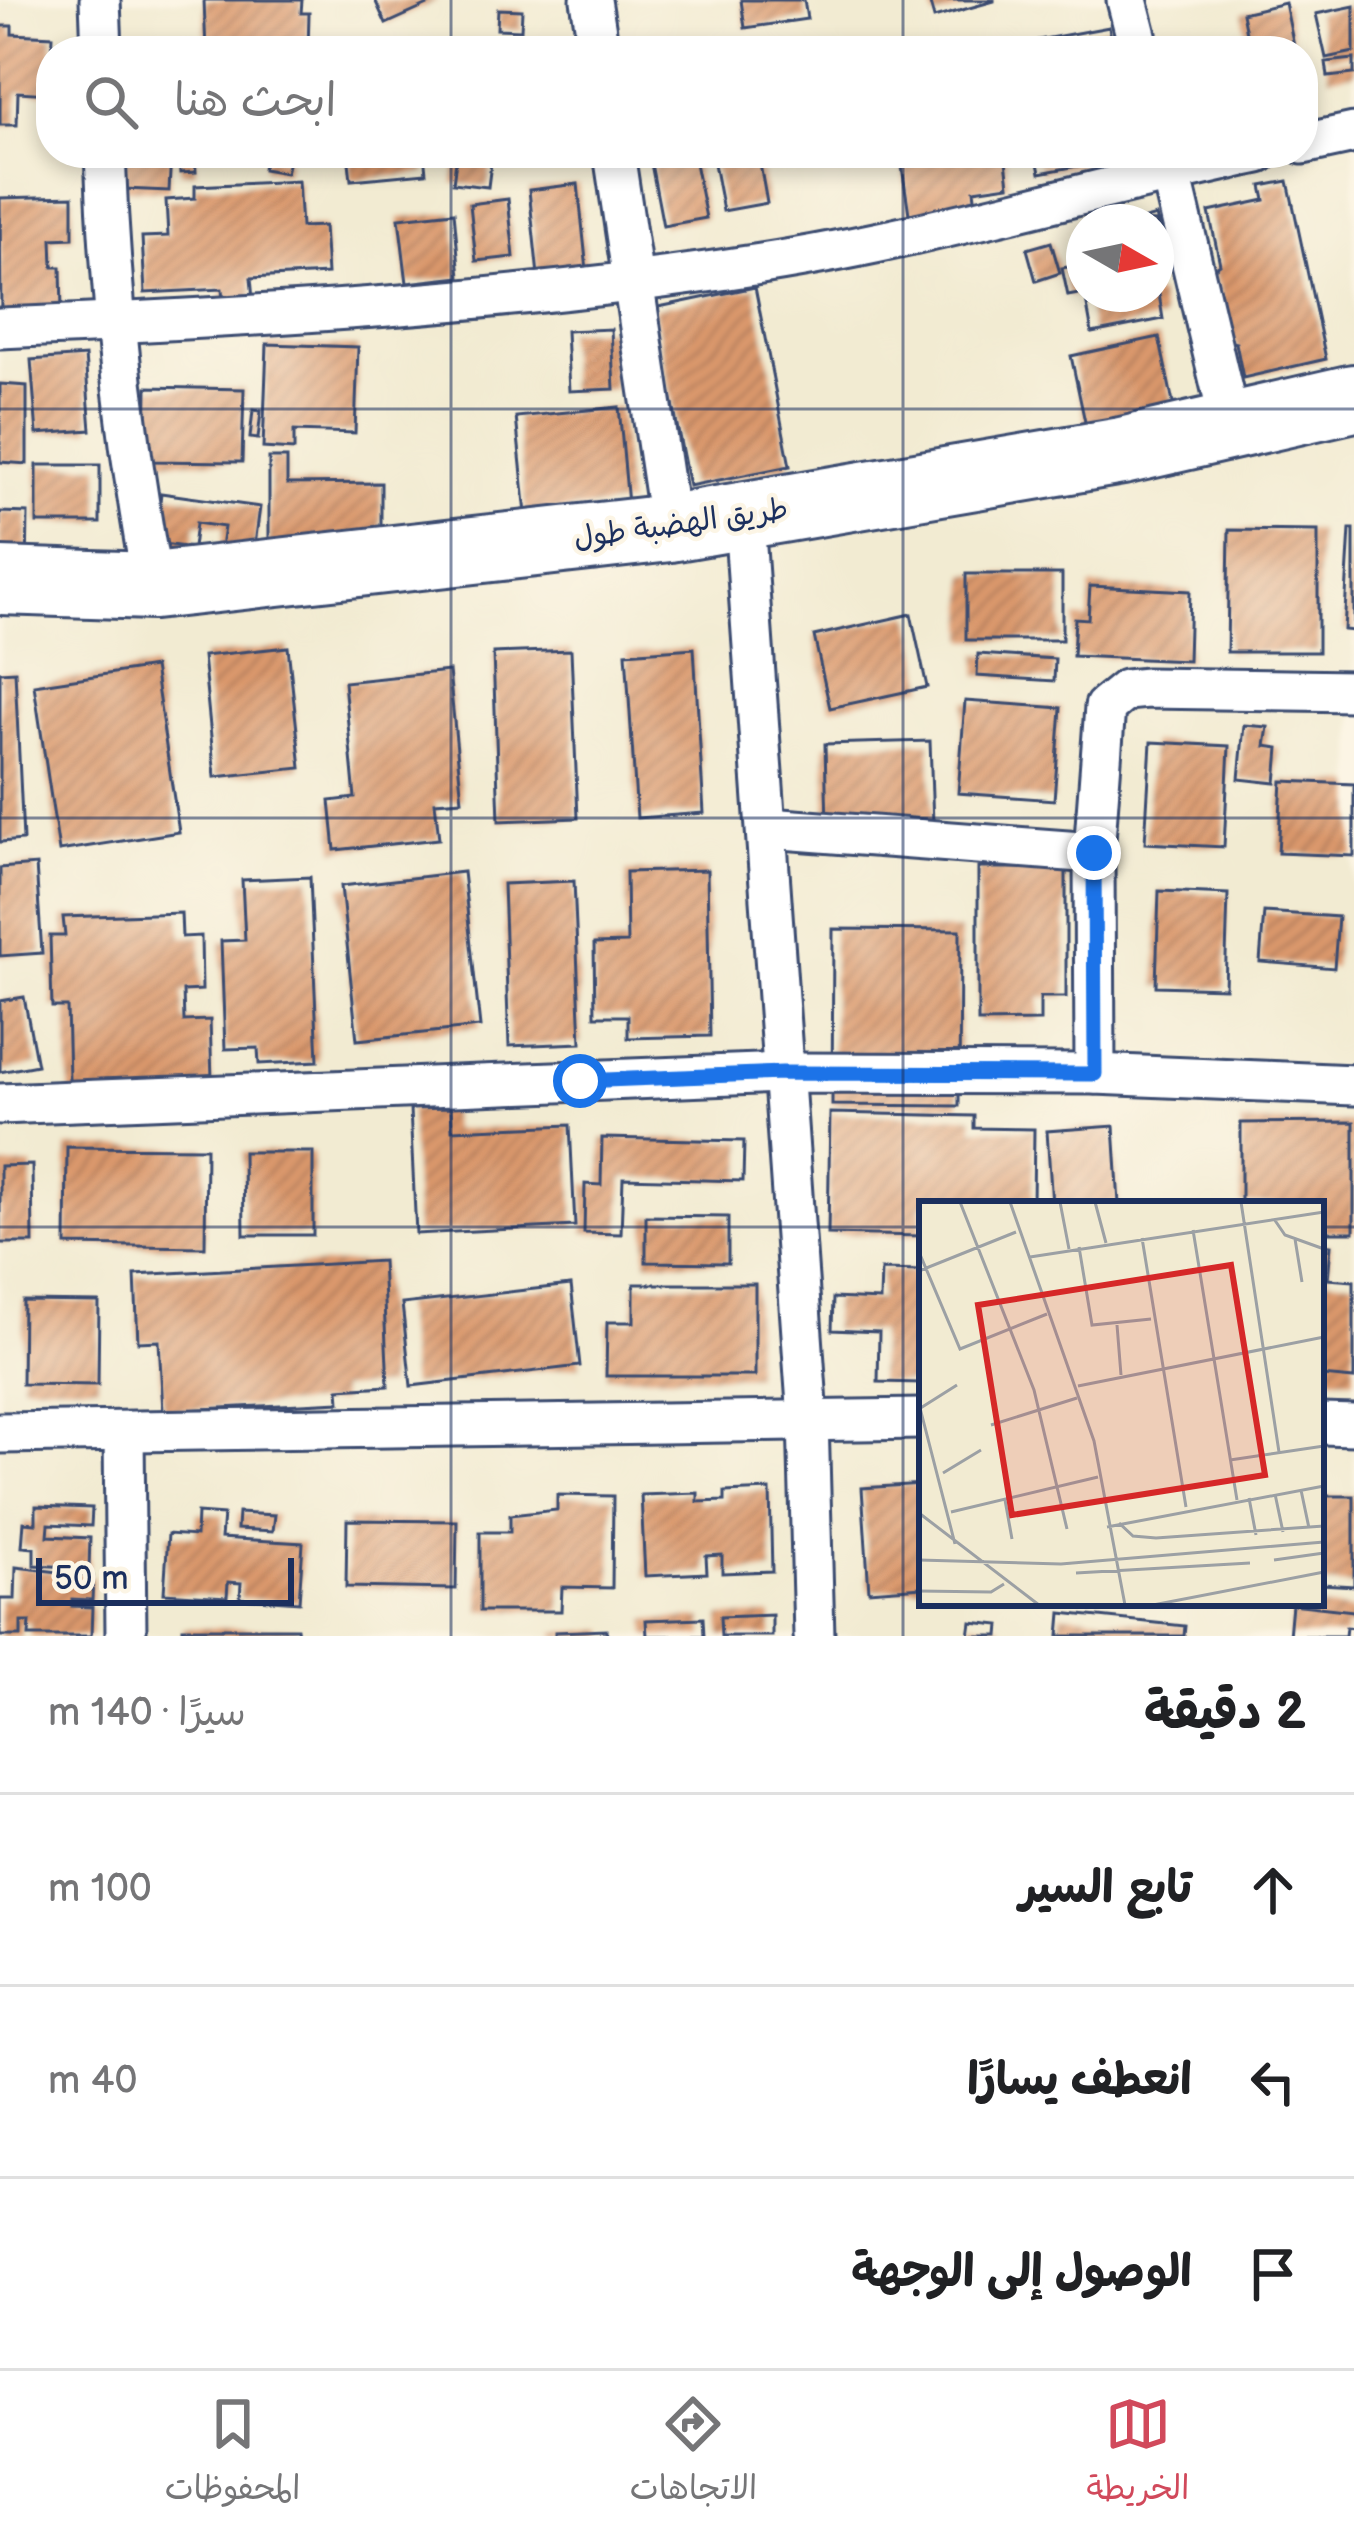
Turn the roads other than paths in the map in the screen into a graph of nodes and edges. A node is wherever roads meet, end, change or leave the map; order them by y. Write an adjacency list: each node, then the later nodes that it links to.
1 (100, 0): 4 (street)
2 (591, 0): 5 (street)
3 (1127, 0): 6 (street)
4 (101, 36)
5 (596, 36)
6 (1136, 36)
7 (1354, 133): 8 (street)
8 (1318, 140)
9 (106, 168): 14 (street)
10 (616, 168): 13 (street)
11 (1147, 168): 13 (street)
12 (1169, 168): 17 (street)
13 (633, 279): 14 (street); 19 (street)
14 (114, 323): 15 (street); 22 (street)
15 (0, 328)
16 (1354, 398): 17 (highway, طريق الهضبة طول)
17 (1230, 424): 19 (highway, طريق الهضبة طول)
18 (1354, 432): 20 (highway, طريق الهضبة طول)
19 (670, 528): 22 (highway, طريق الهضبة طول)
20 (746, 548): 23 (highway, طريق الهضبة طول); 25 (street)
21 (0, 581): 22 (highway, طريق الهضبة طول)
22 (153, 586)
23 (0, 612)
24 (1354, 692): 26 (street)
25 (769, 828): 26 (street); 27 (street)
26 (1094, 853): 28 (street)
27 (782, 1073): 28 (street); 30 (street); 31 (street)
28 (1095, 1074): 29 (street)
29 (1354, 1085)
30 (0, 1104)
31 (808, 1418): 32 (street); 36 (street); 38 (street)
32 (919, 1419)
33 (1324, 1424): 34 (street)
34 (1354, 1425)
35 (0, 1432): 36 (street)
36 (124, 1432): 37 (street)
37 (126, 1636)
38 (814, 1636)

